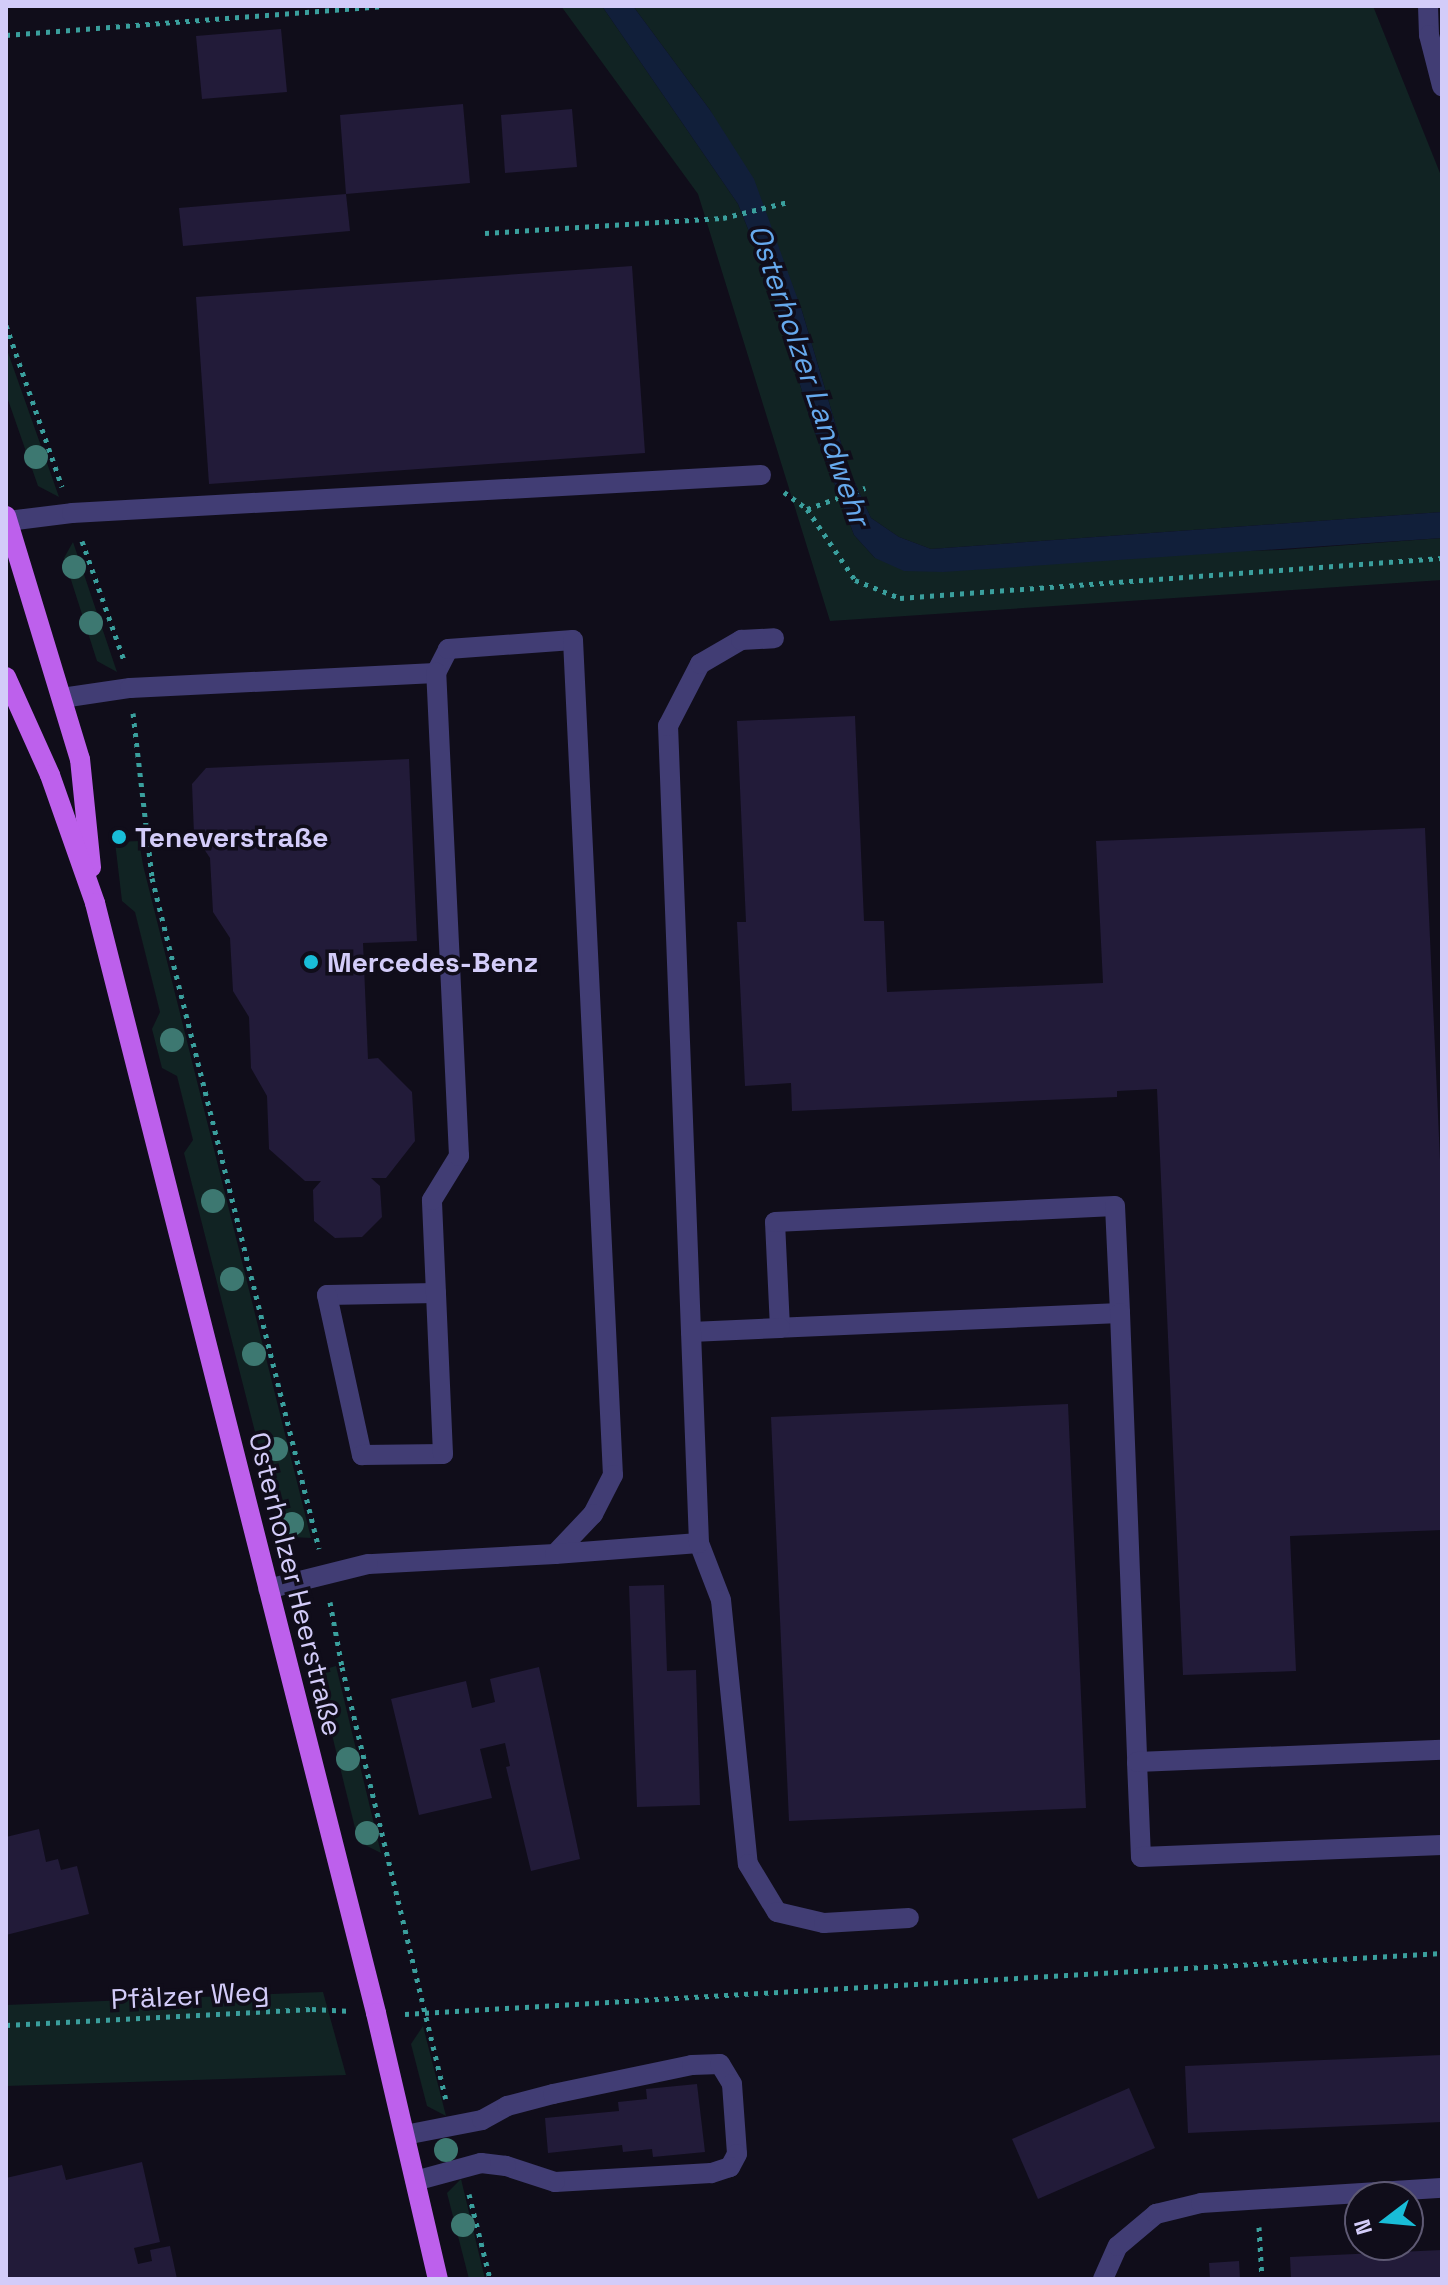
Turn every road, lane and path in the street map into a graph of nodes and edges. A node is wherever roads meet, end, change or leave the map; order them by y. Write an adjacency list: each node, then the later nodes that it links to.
1 (381, 6): 3 (path)
2 (1428, 6): 4 (street)
3 (6, 35)
4 (1442, 86)
5 (788, 202): 6 (path)
6 (485, 233)
7 (6, 325): 11 (path)
8 (761, 475): 10 (path); 11 (street)
9 (865, 488): 10 (path)
10 (807, 509): 13 (path)
11 (72, 513): 12 (street); 17 (path)
12 (7, 519): 18 (main road, Osterholzer Heerstraße)
13 (1442, 558)
14 (774, 638): 23 (street)
15 (436, 673): 17 (street); 20 (street); 25 (street)
16 (6, 677): 19 (main road, Osterholzer Heerstraße)
17 (130, 688): 18 (street); 26 (path)
18 (62, 698): 19 (main road, Osterholzer Heerstraße)
19 (95, 903): 27 (main road, Osterholzer Heerstraße)
20 (436, 1293): 20 (street)
21 (1120, 1313): 22 (street); 22 (street); 29 (street)
22 (780, 1328): 23 (street)
23 (691, 1332): 24 (street)
24 (699, 1543): 25 (street); 31 (street)
25 (555, 1554): 26 (street)
26 (326, 1575): 27 (street); 34 (path)
27 (268, 1589): 33 (main road, Osterholzer Heerstraße)
28 (1442, 1750): 29 (street)
29 (1137, 1762): 30 (street)
30 (1442, 1845)
31 (909, 1918)
32 (1442, 1953): 34 (path)
33 (376, 2013): 35 (path, Pfälzer Weg); 37 (main road, Osterholzer Heerstraße)
34 (426, 2015): 36 (path)
35 (6, 2025)
36 (452, 2126): 37 (street); 38 (street)
37 (405, 2135): 39 (main road, Osterholzer Heerstraße)
38 (463, 2169): 39 (street); 43 (path)
39 (415, 2181): 42 (main road, Osterholzer Heerstraße)
40 (1442, 2188): 41 (street)
41 (1258, 2198): 44 (street); 45 (path)
42 (438, 2279)
43 (490, 2279)
44 (1103, 2279)
45 (1262, 2279)

